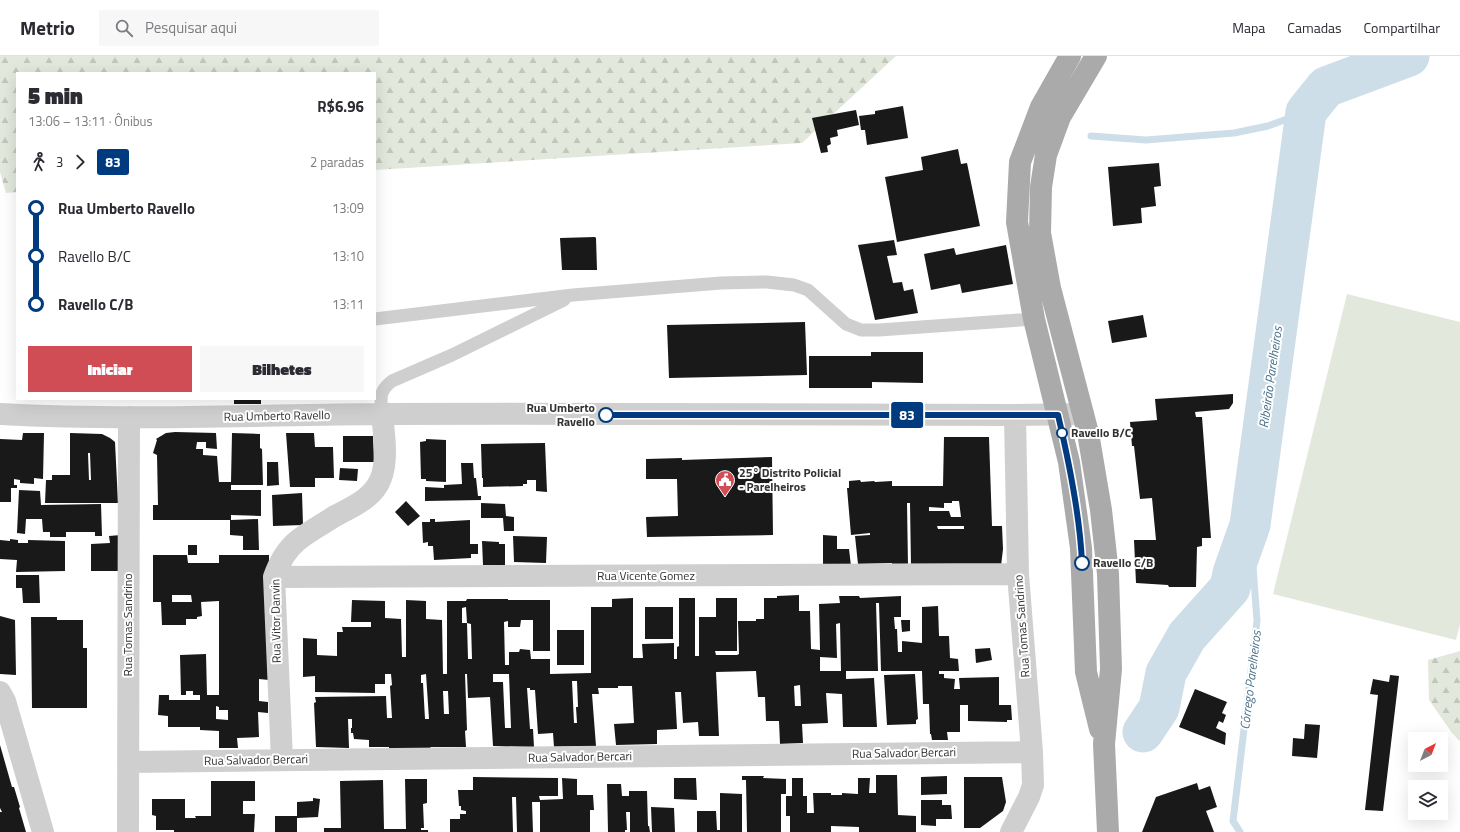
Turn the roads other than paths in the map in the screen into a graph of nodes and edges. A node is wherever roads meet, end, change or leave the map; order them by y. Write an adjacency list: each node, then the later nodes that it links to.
1 (1070, 56): 5 (main road)
2 (1096, 56): 8 (main road)
3 (573, 295): 4 (lane); 5 (lane); 7 (lane)
4 (376, 319)
5 (1034, 319): 10 (main road)
6 (0, 414): 11 (street, Rua Umberto Ravello)
7 (382, 414): 9 (street, Rua Umberto Ravello); 11 (street, Rua Umberto Ravello); 13 (street, Rua Vitor Danvin)
8 (1083, 414): 10 (street, Rua Umberto Ravello); 15 (main road)
9 (1015, 415): 10 (street, Rua Umberto Ravello); 12 (street, Rua Tomas Sandrino)
10 (1058, 415): 15 (main road)
11 (129, 417): 18 (street, Rua Tomas Sandrino)
12 (1018, 574): 13 (street, Rua Vicente Gomez); 16 (street, Rua Tomas Sandrino)
13 (274, 577): 17 (street, Rua Vitor Danvin)
14 (0, 692): 19 (street)
15 (1104, 744): 22 (main road)
16 (1032, 752): 17 (street, Rua Salvador Bercari); 21 (street, Rua Tomas Sandrino)
17 (282, 760): 18 (street, Rua Salvador Bercari)
18 (128, 762): 20 (street, Rua Tomas Sandrino)
19 (43, 832)
20 (128, 832)
21 (1011, 832)
22 (1108, 832)

